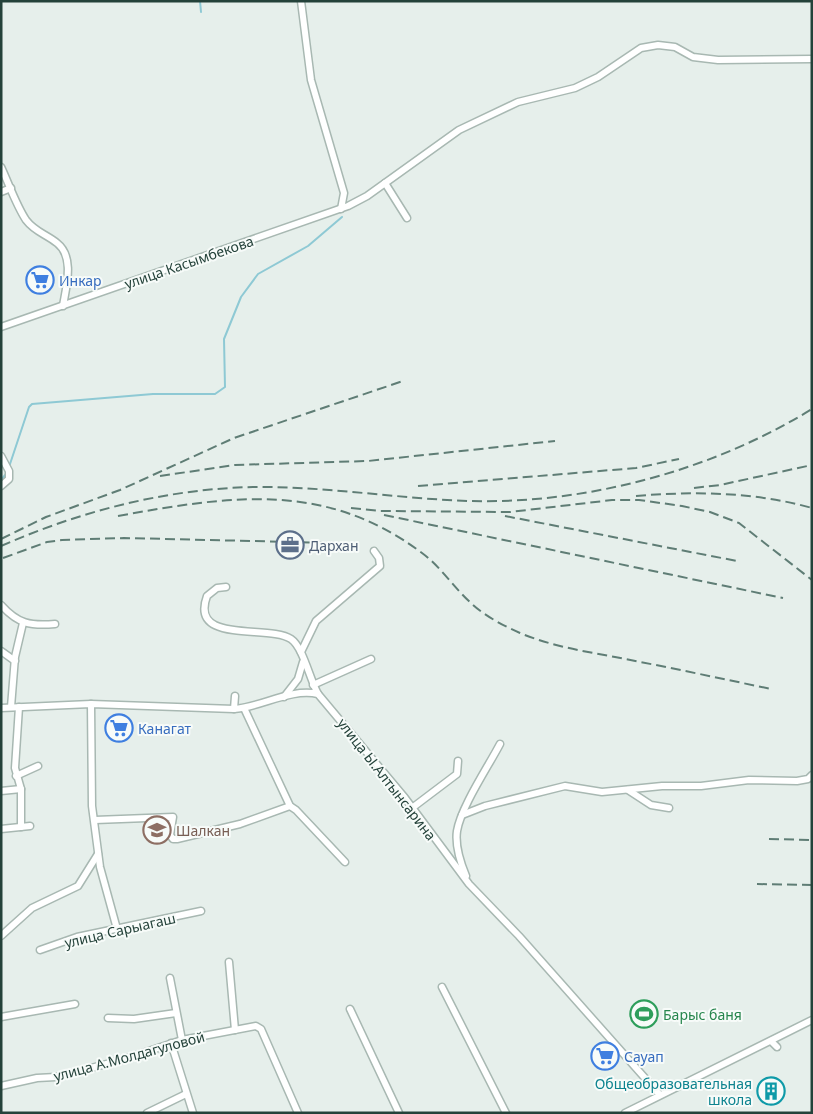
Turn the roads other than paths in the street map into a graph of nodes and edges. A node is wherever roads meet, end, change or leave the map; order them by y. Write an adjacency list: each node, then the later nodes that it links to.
1 (301, 1): 7 (street)
2 (812, 59): 4 (street, улица Касымбекова)
3 (1, 167): 5 (street)
4 (385, 183): 7 (street, улица Касымбекова); 8 (street)
5 (11, 188): 6 (street); 9 (street)
6 (1, 192)
7 (341, 209): 9 (street, улица Касымбекова)
8 (407, 218)
9 (63, 306): 10 (street, улица Касымбекова)
10 (1, 327)
11 (1, 456): 12 (street)
12 (1, 486)
13 (374, 551): 19 (street)
14 (226, 588): 19 (street)
15 (1, 605): 16 (street)
16 (23, 623): 17 (street); 22 (street)
17 (55, 624)
18 (1, 651): 22 (street)
19 (301, 652): 20 (street, улица Ы.Алтынсарина)
20 (303, 659): 23 (street, улица Ы.Алтынсарина); 26 (street)
21 (371, 659): 23 (street)
22 (15, 661): 28 (street)
23 (313, 685): 24 (street, улица Ы.Алтынсарина)
24 (318, 694): 26 (street); 42 (street, улица Ы.Алтынсарина)
25 (235, 696): 32 (street)
26 (284, 697): 31 (street)
27 (91, 704): 29 (street); 32 (street); 45 (street)
28 (11, 707): 29 (street); 30 (street)
29 (19, 707): 37 (street)
30 (1, 708)
31 (244, 708): 32 (street); 41 (street)
32 (234, 709)
33 (500, 744): 44 (street)
34 (458, 761): 42 (street)
35 (38, 766): 37 (street)
36 (812, 775): 39 (street)
37 (16, 776): 38 (street)
38 (21, 789): 40 (street); 47 (street)
39 (628, 790): 43 (street); 44 (street)
40 (1, 791)
41 (290, 806): 45 (street); 50 (street)
42 (412, 808): 51 (street, улица Ы.Алтынсарина)
43 (670, 808)
44 (462, 815): 51 (street)
45 (95, 820): 49 (street)
46 (30, 826): 47 (street)
47 (21, 827): 48 (street)
48 (1, 829)
49 (98, 854): 53 (street); 54 (street)
50 (345, 862)
51 (469, 884): 72 (street, улица Ы.Алтынсарина)
52 (201, 911): 53 (street, улица Сарыагаш)
53 (118, 929): 55 (street, улица Сарыагаш)
54 (1, 936)
55 (40, 950)
56 (229, 962): 65 (street)
57 (170, 978): 61 (street)
58 (442, 987): 77 (street)
59 (75, 1004): 62 (street)
60 (350, 1010): 76 (street)
61 (176, 1013): 63 (street); 66 (street)
62 (1, 1017)
63 (108, 1018)
64 (812, 1020): 67 (street)
65 (235, 1030): 66 (street, улица А.Молдагуловой); 75 (street, улица А.Молдагуловой)
66 (182, 1040): 68 (street, улица А.Молдагуловой)
67 (771, 1040): 69 (street); 72 (street)
68 (171, 1042): 70 (street, улица А.Молдагуловой); 71 (street)
69 (777, 1047)
70 (1, 1086)
71 (186, 1094): 73 (street); 74 (street)
72 (660, 1095): 78 (street)
73 (146, 1113)
74 (193, 1113)
75 (298, 1113)
76 (399, 1113)
77 (506, 1113)
78 (625, 1113)

